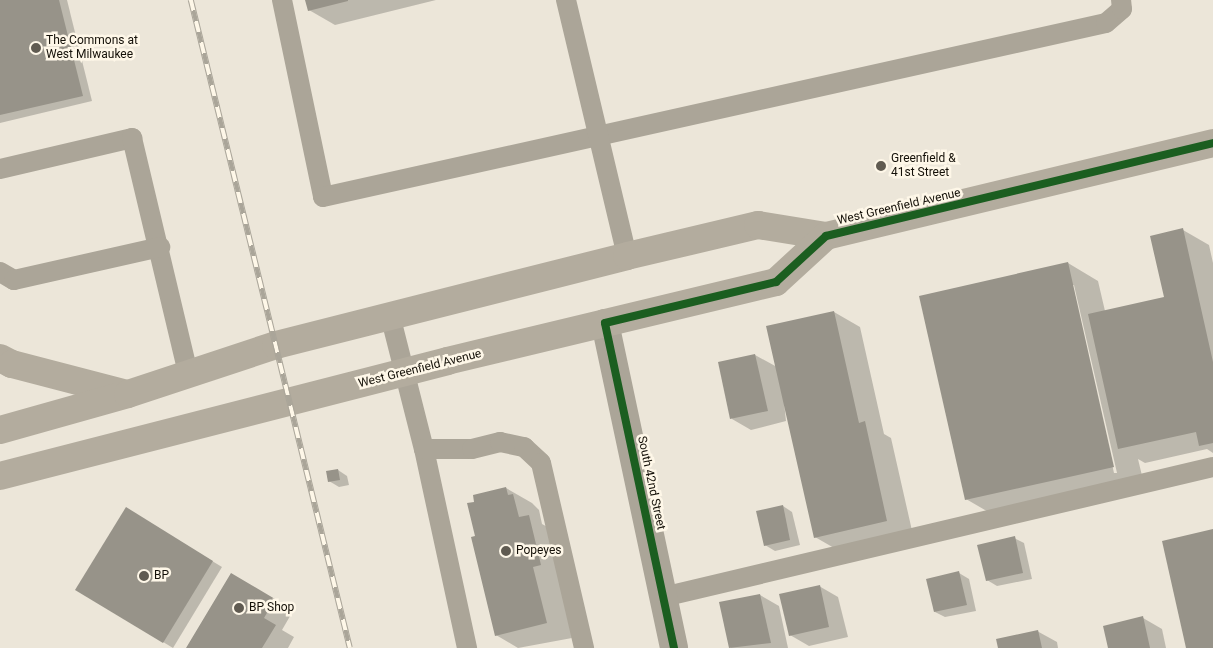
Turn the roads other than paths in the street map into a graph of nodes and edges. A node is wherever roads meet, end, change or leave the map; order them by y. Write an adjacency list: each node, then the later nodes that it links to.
1 (282, 0): 4 (lane)
2 (566, 0): 4 (lane)
3 (1121, 0): 4 (lane)
4 (599, 136): 9 (lane)
5 (1213, 143): 7 (main road, West Greenfield Avenue)
6 (0, 169): 8 (lane)
7 (826, 236): 9 (main road, West Greenfield Avenue); 12 (main road, West Greenfield Avenue)
8 (160, 247): 10 (lane); 15 (lane)
9 (627, 256): 11 (main road, West Greenfield Avenue)
10 (0, 272)
11 (390, 316): 14 (lane); 15 (main road, West Greenfield Avenue)
12 (605, 323): 14 (main road, West Greenfield Avenue); 21 (street, South 42nd Street)
13 (0, 358): 16 (main road)
14 (405, 372): 18 (lane); 20 (main road, West Greenfield Avenue)
15 (188, 373): 16 (main road, West Greenfield Avenue)
16 (128, 394): 17 (main road, West Greenfield Avenue)
17 (0, 430)
18 (424, 449): 22 (lane); 23 (lane)
19 (1213, 467): 21 (lane)
20 (0, 476)
21 (663, 597): 24 (street, South 42nd Street)
22 (467, 648)
23 (584, 648)
24 (674, 648)

